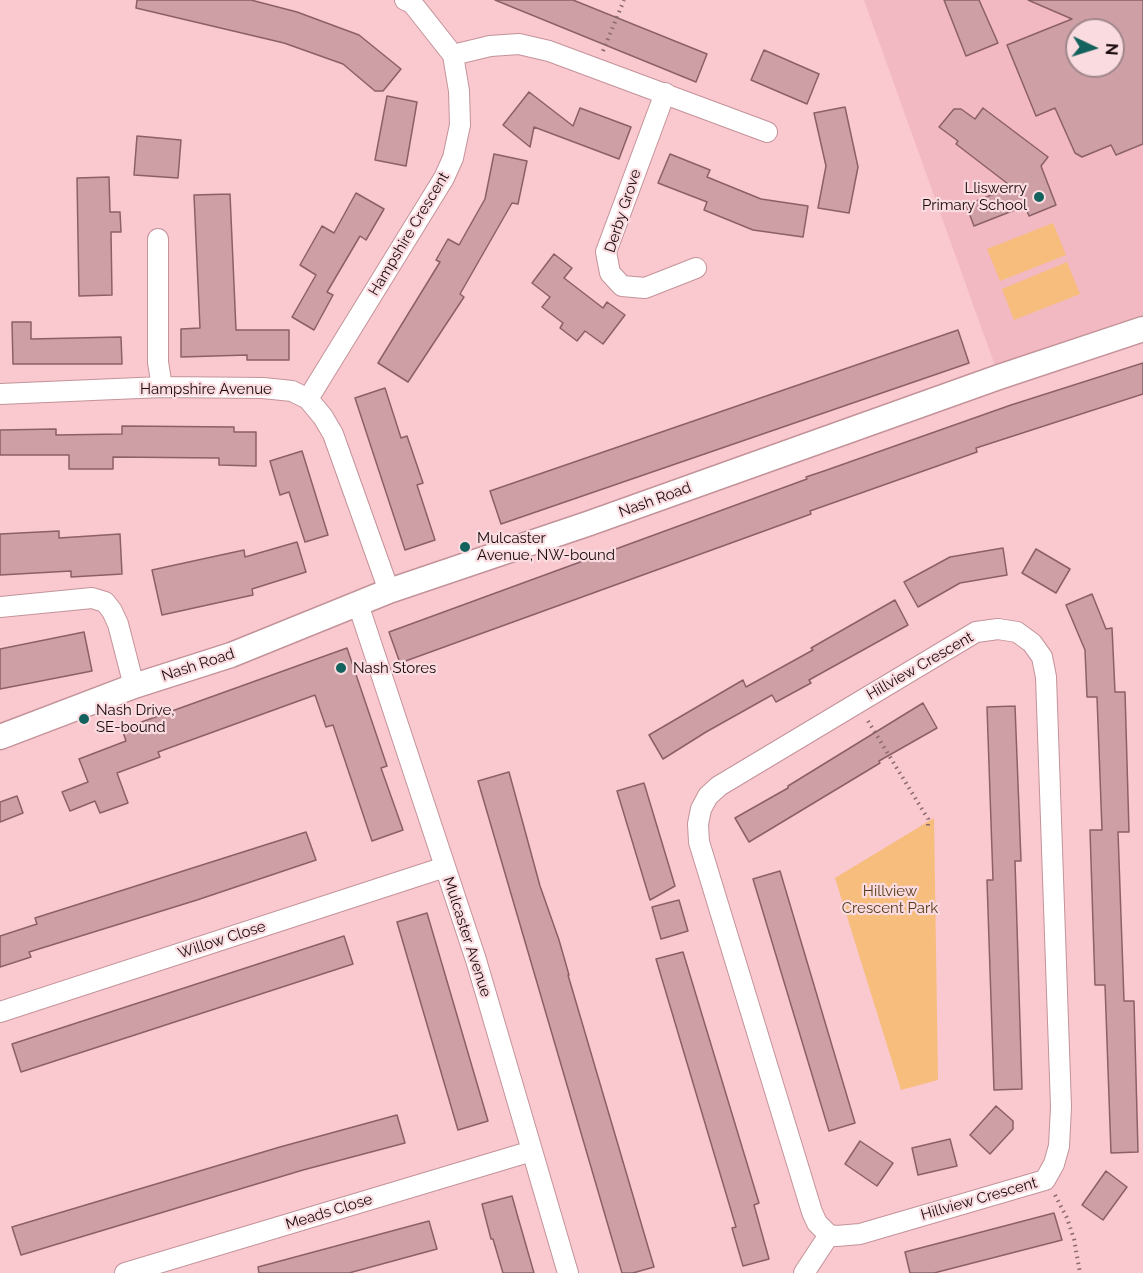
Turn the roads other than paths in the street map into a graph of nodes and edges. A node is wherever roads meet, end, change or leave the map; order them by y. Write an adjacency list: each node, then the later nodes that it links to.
1 (405, 0): 2 (street, Hampshire Crescent)
2 (453, 55): 3 (street); 10 (street, Hampshire Crescent)
3 (665, 93): 4 (street); 6 (street, Derby Grove)
4 (767, 132)
5 (158, 239): 8 (street)
6 (696, 268)
7 (1143, 329): 11 (street, Nash Road)
8 (162, 387): 9 (street, Hampshire Avenue); 10 (street, Hampshire Avenue)
9 (0, 394)
10 (308, 399): 11 (street)
11 (389, 591): 12 (street, Nash Road)
12 (358, 604): 14 (street, Nash Road); 16 (street, Mulcaster Avenue)
13 (0, 607): 14 (street)
14 (134, 686): 15 (street, Nash Road)
15 (0, 736)
16 (445, 867): 17 (street, Willow Close); 18 (street, Mulcaster Avenue)
17 (0, 1012)
18 (532, 1151): 20 (street, Meads Close); 21 (street, Mulcaster Avenue)
19 (829, 1235): 19 (street, Hillview Crescent); 22 (street)
20 (125, 1273)
21 (568, 1273)
22 (804, 1273)

